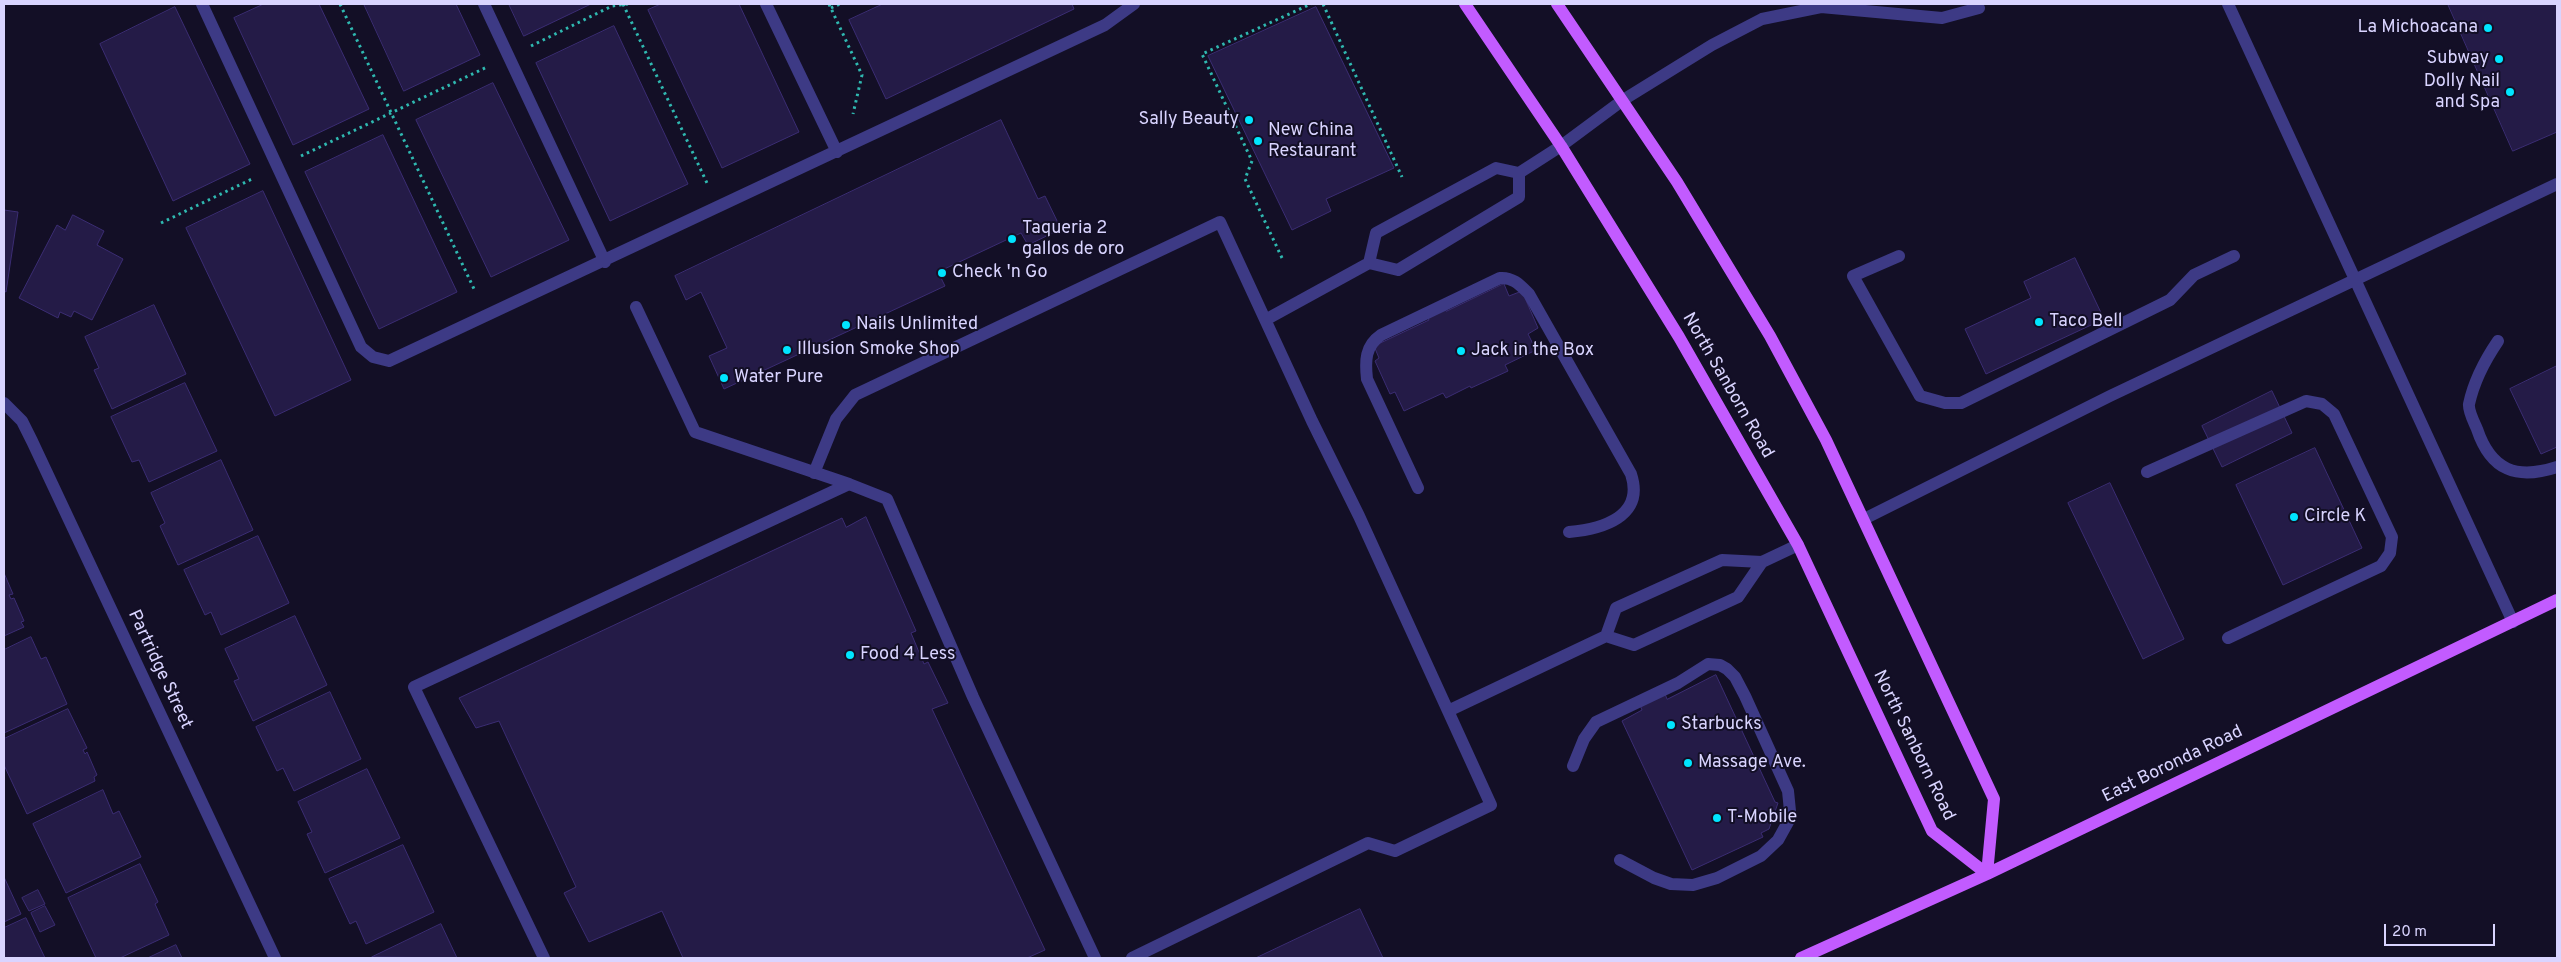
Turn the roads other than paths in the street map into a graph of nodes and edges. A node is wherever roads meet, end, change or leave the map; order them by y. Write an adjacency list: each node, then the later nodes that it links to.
1 (202, 4): 17 (street)
2 (484, 4): 17 (street)
3 (766, 4): 12 (street)
4 (1134, 4): 12 (street)
5 (1464, 4): 11 (main road, North Sanborn Road)
6 (1557, 4): 10 (main road)
7 (2228, 4): 19 (street)
8 (1806, 7): 9 (street); 10 (street)
9 (1978, 8)
10 (1623, 100): 11 (street); 29 (main road)
11 (1561, 146): 13 (street); 31 (main road, North Sanborn Road)
12 (837, 152): 17 (street)
13 (1519, 172): 18 (street); 18 (street)
14 (2557, 184): 19 (street)
15 (1899, 256): 16 (street)
16 (2234, 256)
17 (605, 262)
18 (1368, 263): 21 (street)
19 (2357, 280): 29 (street); 34 (street)
20 (636, 307): 26 (street)
21 (1267, 319): 26 (street); 37 (street)
22 (2498, 341): 24 (street)
23 (4, 402): 41 (street, Partridge Street)
24 (2557, 467)
25 (2147, 472): 36 (street)
26 (814, 473): 27 (street)
27 (849, 484): 42 (street); 43 (street)
28 (1418, 488): 30 (street)
29 (1864, 519): 40 (main road)
30 (1569, 532)
31 (1798, 545): 32 (street); 40 (main road, North Sanborn Road)
32 (1762, 562): 35 (street); 35 (street)
33 (2557, 600): 34 (main road, East Boronda Road)
34 (2513, 622): 40 (main road, East Boronda Road)
35 (1606, 636): 37 (street)
36 (2228, 638)
37 (1448, 711): 44 (street)
38 (1573, 766): 39 (street)
39 (1620, 860)
40 (1987, 874): 45 (main road, East Boronda Road)
41 (275, 958)
42 (544, 958)
43 (1095, 958)
44 (1132, 958)
45 (1801, 958)

